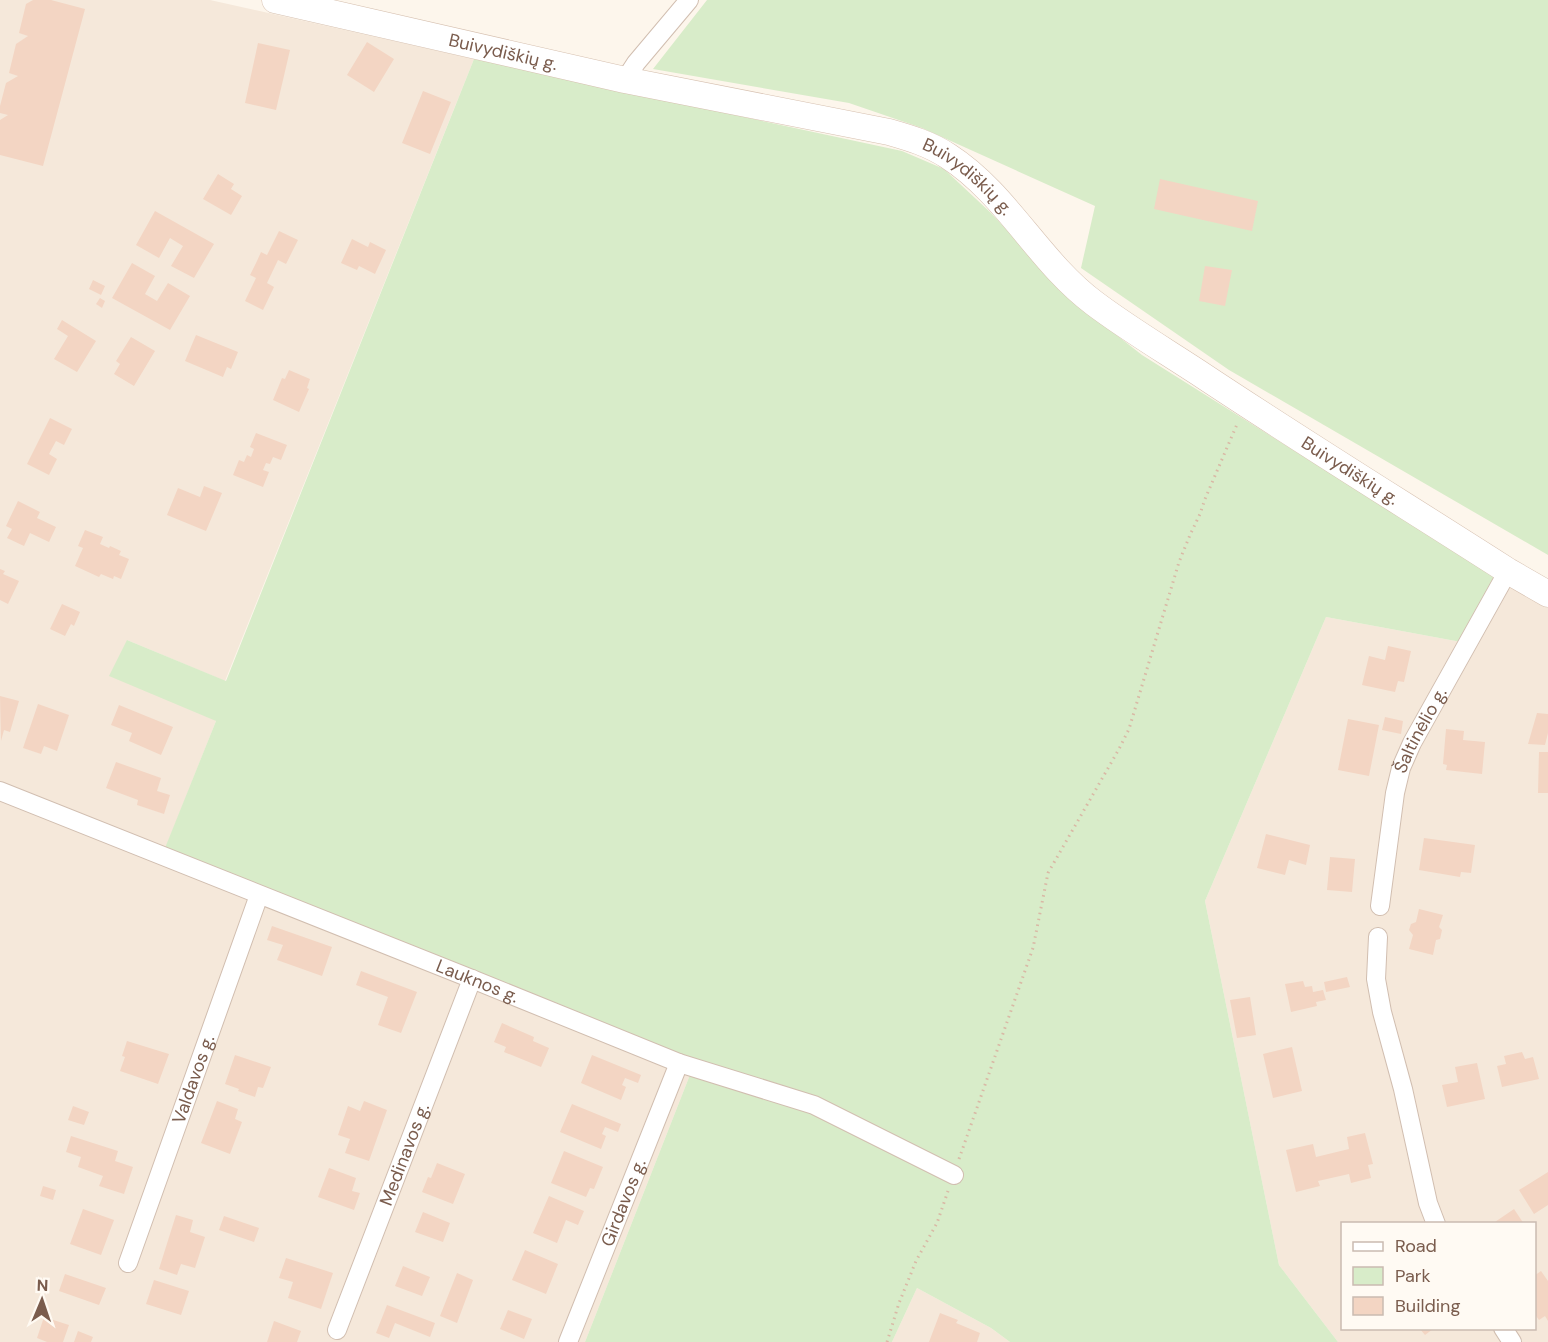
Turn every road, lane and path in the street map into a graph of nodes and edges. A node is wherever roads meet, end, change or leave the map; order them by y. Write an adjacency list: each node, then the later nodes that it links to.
1 (275, 0): 3 (street, Buivydiškių g.)
2 (689, 0): 3 (street)
3 (626, 80): 4 (street, Buivydiškių g.)
4 (1246, 404): 5 (street, Buivydiškių g.); 13 (path)
5 (1508, 571): 6 (street, Buivydiškių g.); 9 (street, Šaltinėlio g.)
6 (1548, 594)
7 (0, 791): 8 (street, Lauknos g.)
8 (259, 895): 11 (street, Lauknos g.); 15 (street, Valdavos g.)
9 (1380, 906)
10 (1378, 937): 14 (street)
11 (472, 979): 12 (street, Lauknos g.); 16 (street, Medinavos g.)
12 (679, 1063): 13 (street, Lauknos g.); 17 (street, Girdavos g.)
13 (954, 1175): 18 (path)
14 (1435, 1222)
15 (128, 1263)
16 (337, 1330)
17 (568, 1342)
18 (887, 1342)

